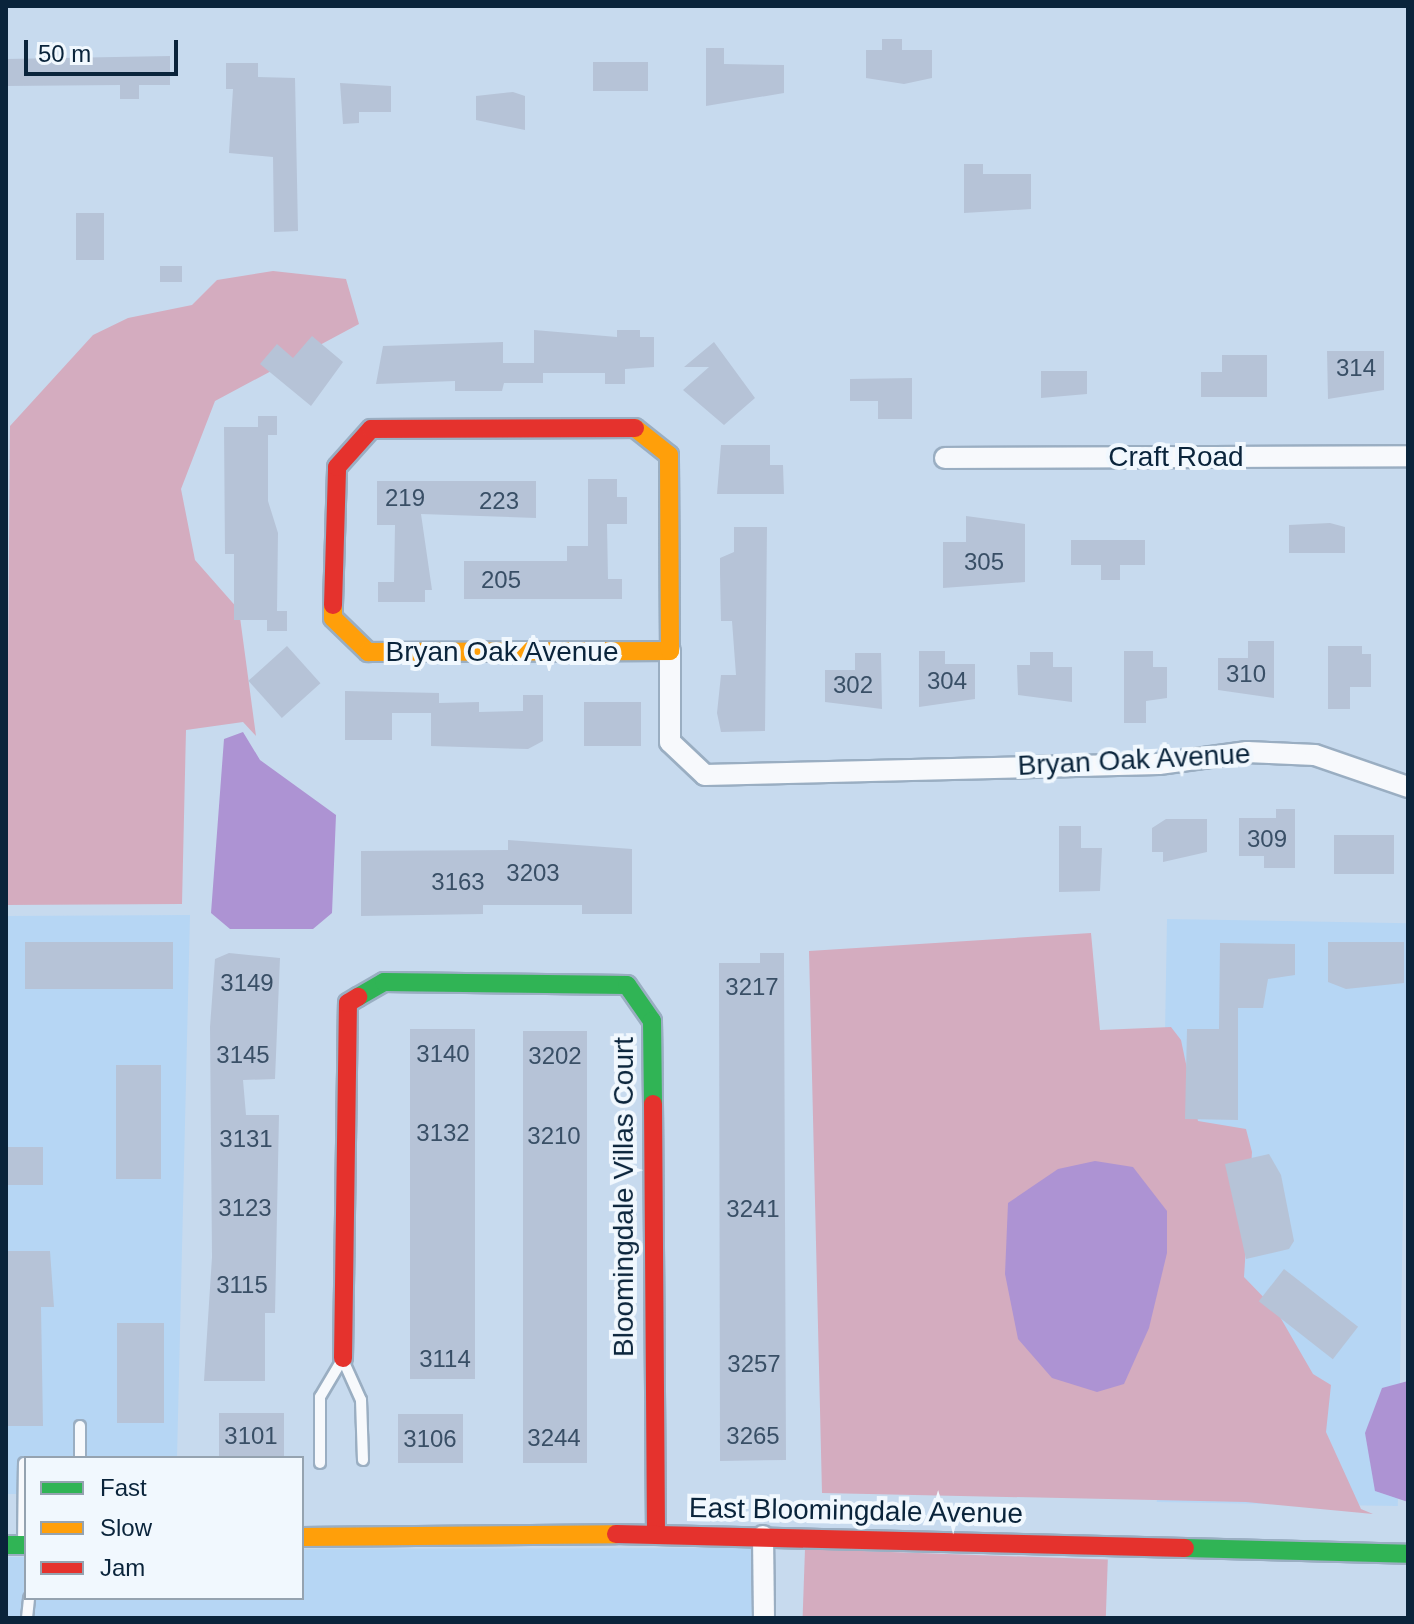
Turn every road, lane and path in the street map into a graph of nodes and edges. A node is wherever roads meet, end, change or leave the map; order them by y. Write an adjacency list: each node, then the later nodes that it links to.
1 (1408, 456): 2 (street, Craft Road)
2 (945, 458)
3 (670, 651): 3 (street, Bryan Oak Avenue); 4 (street, Bryan Oak Avenue)
4 (1408, 787)
5 (343, 1358): 8 (lane); 10 (lane); 11 (street, Bloomingdale Villas Court)
6 (80, 1426): 7 (lane)
7 (80, 1456)
8 (363, 1460)
9 (24, 1463): 14 (lane)
10 (320, 1463)
11 (656, 1534): 12 (street, East Bloomingdale Avenue); 13 (street, East Bloomingdale Avenue)
12 (763, 1536): 15 (street, East Bloomingdale Avenue); 16 (street)
13 (304, 1537)
14 (18, 1545)
15 (1408, 1554)
16 (764, 1618)

